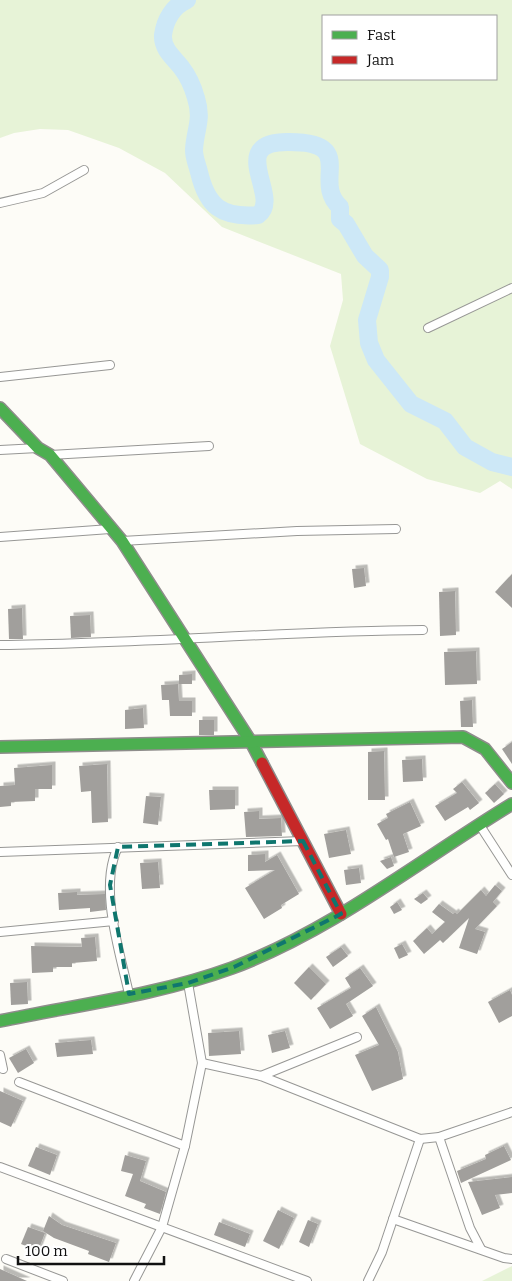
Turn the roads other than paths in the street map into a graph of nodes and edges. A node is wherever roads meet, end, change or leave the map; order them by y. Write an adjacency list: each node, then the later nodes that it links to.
1 (84, 170): 2 (street)
2 (0, 203)
3 (512, 288): 4 (street)
4 (428, 328)
5 (110, 365): 6 (street)
6 (0, 377)
7 (0, 408): 9 (street)
8 (209, 446): 11 (street)
9 (38, 448): 10 (street); 11 (street)
10 (0, 450)
11 (50, 455): 12 (street)
12 (110, 529): 14 (street); 15 (street)
13 (396, 529): 15 (street)
14 (0, 537)
15 (122, 541): 17 (street)
16 (422, 630): 17 (street)
17 (185, 638): 18 (street); 19 (street)
18 (0, 645)
19 (251, 742): 20 (street); 21 (street); 24 (street)
20 (0, 747)
21 (512, 783)
22 (512, 804): 23 (street)
23 (478, 824): 27 (street); 28 (street)
24 (303, 842): 25 (street); 28 (street)
25 (118, 847): 26 (street); 29 (street)
26 (0, 852)
27 (512, 875)
28 (341, 914): 31 (street)
29 (114, 920): 30 (street); 32 (street)
30 (0, 932)
31 (188, 983): 32 (street); 36 (street)
32 (129, 994): 33 (street)
33 (0, 1021)
34 (356, 1037): 38 (street)
35 (0, 1055): 37 (street)
36 (202, 1063): 38 (street); 43 (street)
37 (2, 1068)
38 (261, 1076): 42 (street)
39 (19, 1082): 43 (street)
40 (512, 1113): 41 (street)
41 (439, 1137): 42 (street); 47 (street)
42 (420, 1138): 45 (street)
43 (185, 1146): 46 (street)
44 (0, 1167): 46 (street)
45 (393, 1218): 47 (street); 53 (street)
46 (162, 1227): 51 (street); 52 (street)
47 (481, 1249): 49 (street)
48 (6, 1259): 50 (street)
49 (512, 1259)
50 (63, 1281)
51 (134, 1281)
52 (307, 1281)
53 (368, 1281)

